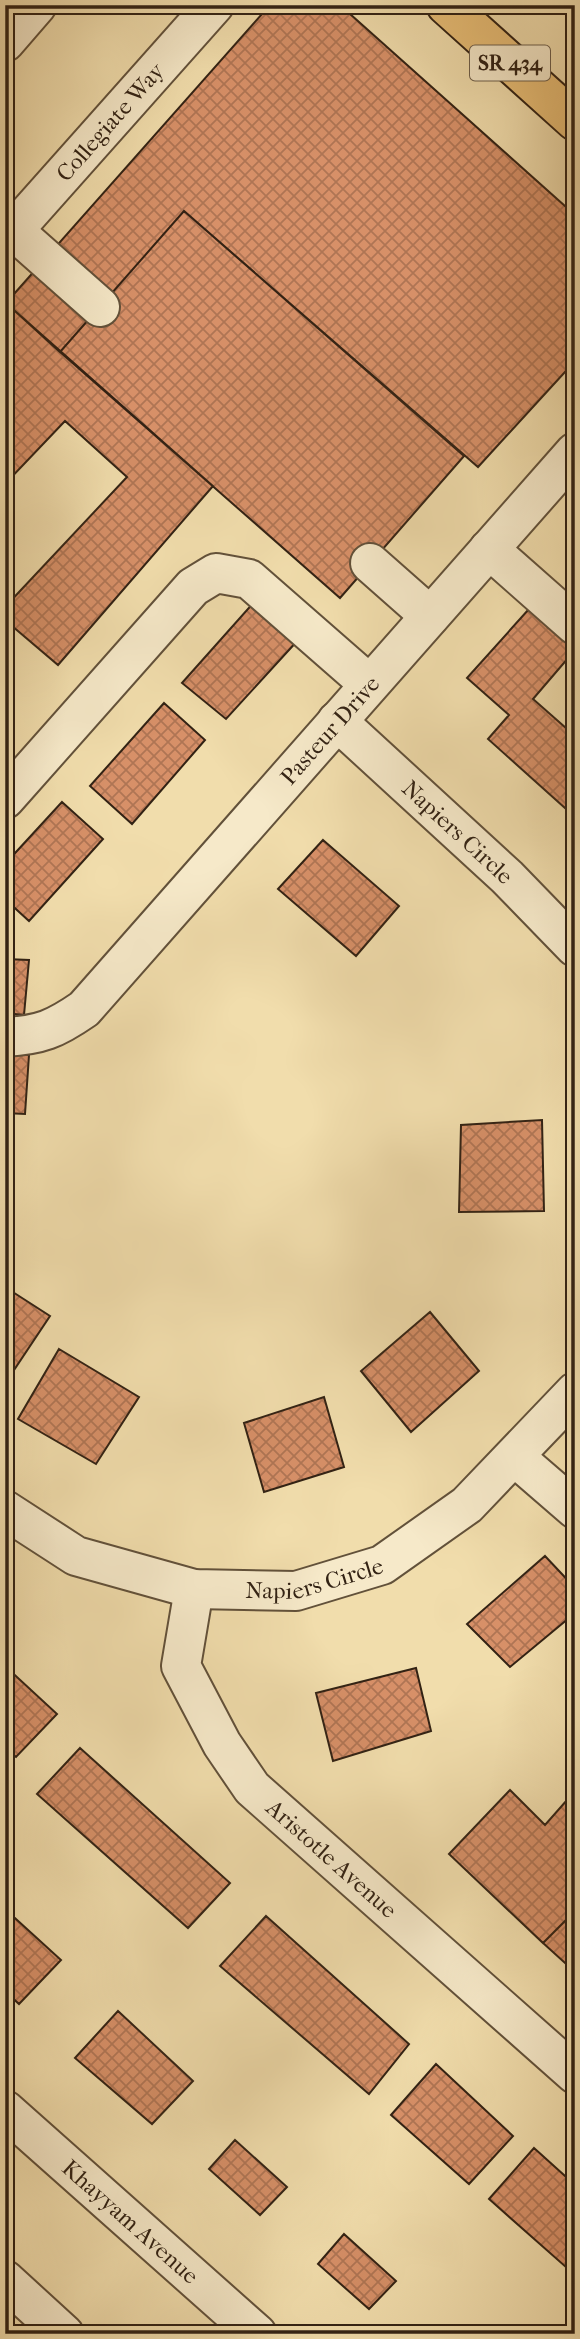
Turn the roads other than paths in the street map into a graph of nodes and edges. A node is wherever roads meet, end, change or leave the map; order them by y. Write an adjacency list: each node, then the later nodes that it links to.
1 (37, 5): 4 (street)
2 (214, 5): 6 (street, Collegiate Way)
3 (446, 5): 5 (main road, SR 434)
4 (5, 42)
5 (575, 121)
6 (9, 235): 7 (street)
7 (100, 307)
8 (569, 471): 9 (street, Pasteur Drive)
9 (489, 549): 11 (street, Pasteur Drive); 12 (street)
10 (370, 564): 11 (street)
11 (430, 616): 13 (street, Pasteur Drive)
12 (575, 625)
13 (369, 684): 14 (street, Pasteur Drive); 15 (street)
14 (337, 721): 16 (street, Napiers Circle); 17 (street, Pasteur Drive)
15 (5, 799)
16 (575, 947)
17 (5, 1037)
18 (575, 1392): 19 (street, Napiers Circle)
19 (515, 1457): 20 (street); 22 (street, Napiers Circle)
20 (575, 1509)
21 (5, 1510): 22 (street, Napiers Circle)
22 (194, 1589): 23 (street, Aristotle Avenue)
23 (575, 2074)
24 (5, 2110): 27 (street, Khayyam Avenue)
25 (5, 2280): 26 (street)
26 (50, 2329)
27 (257, 2334)

